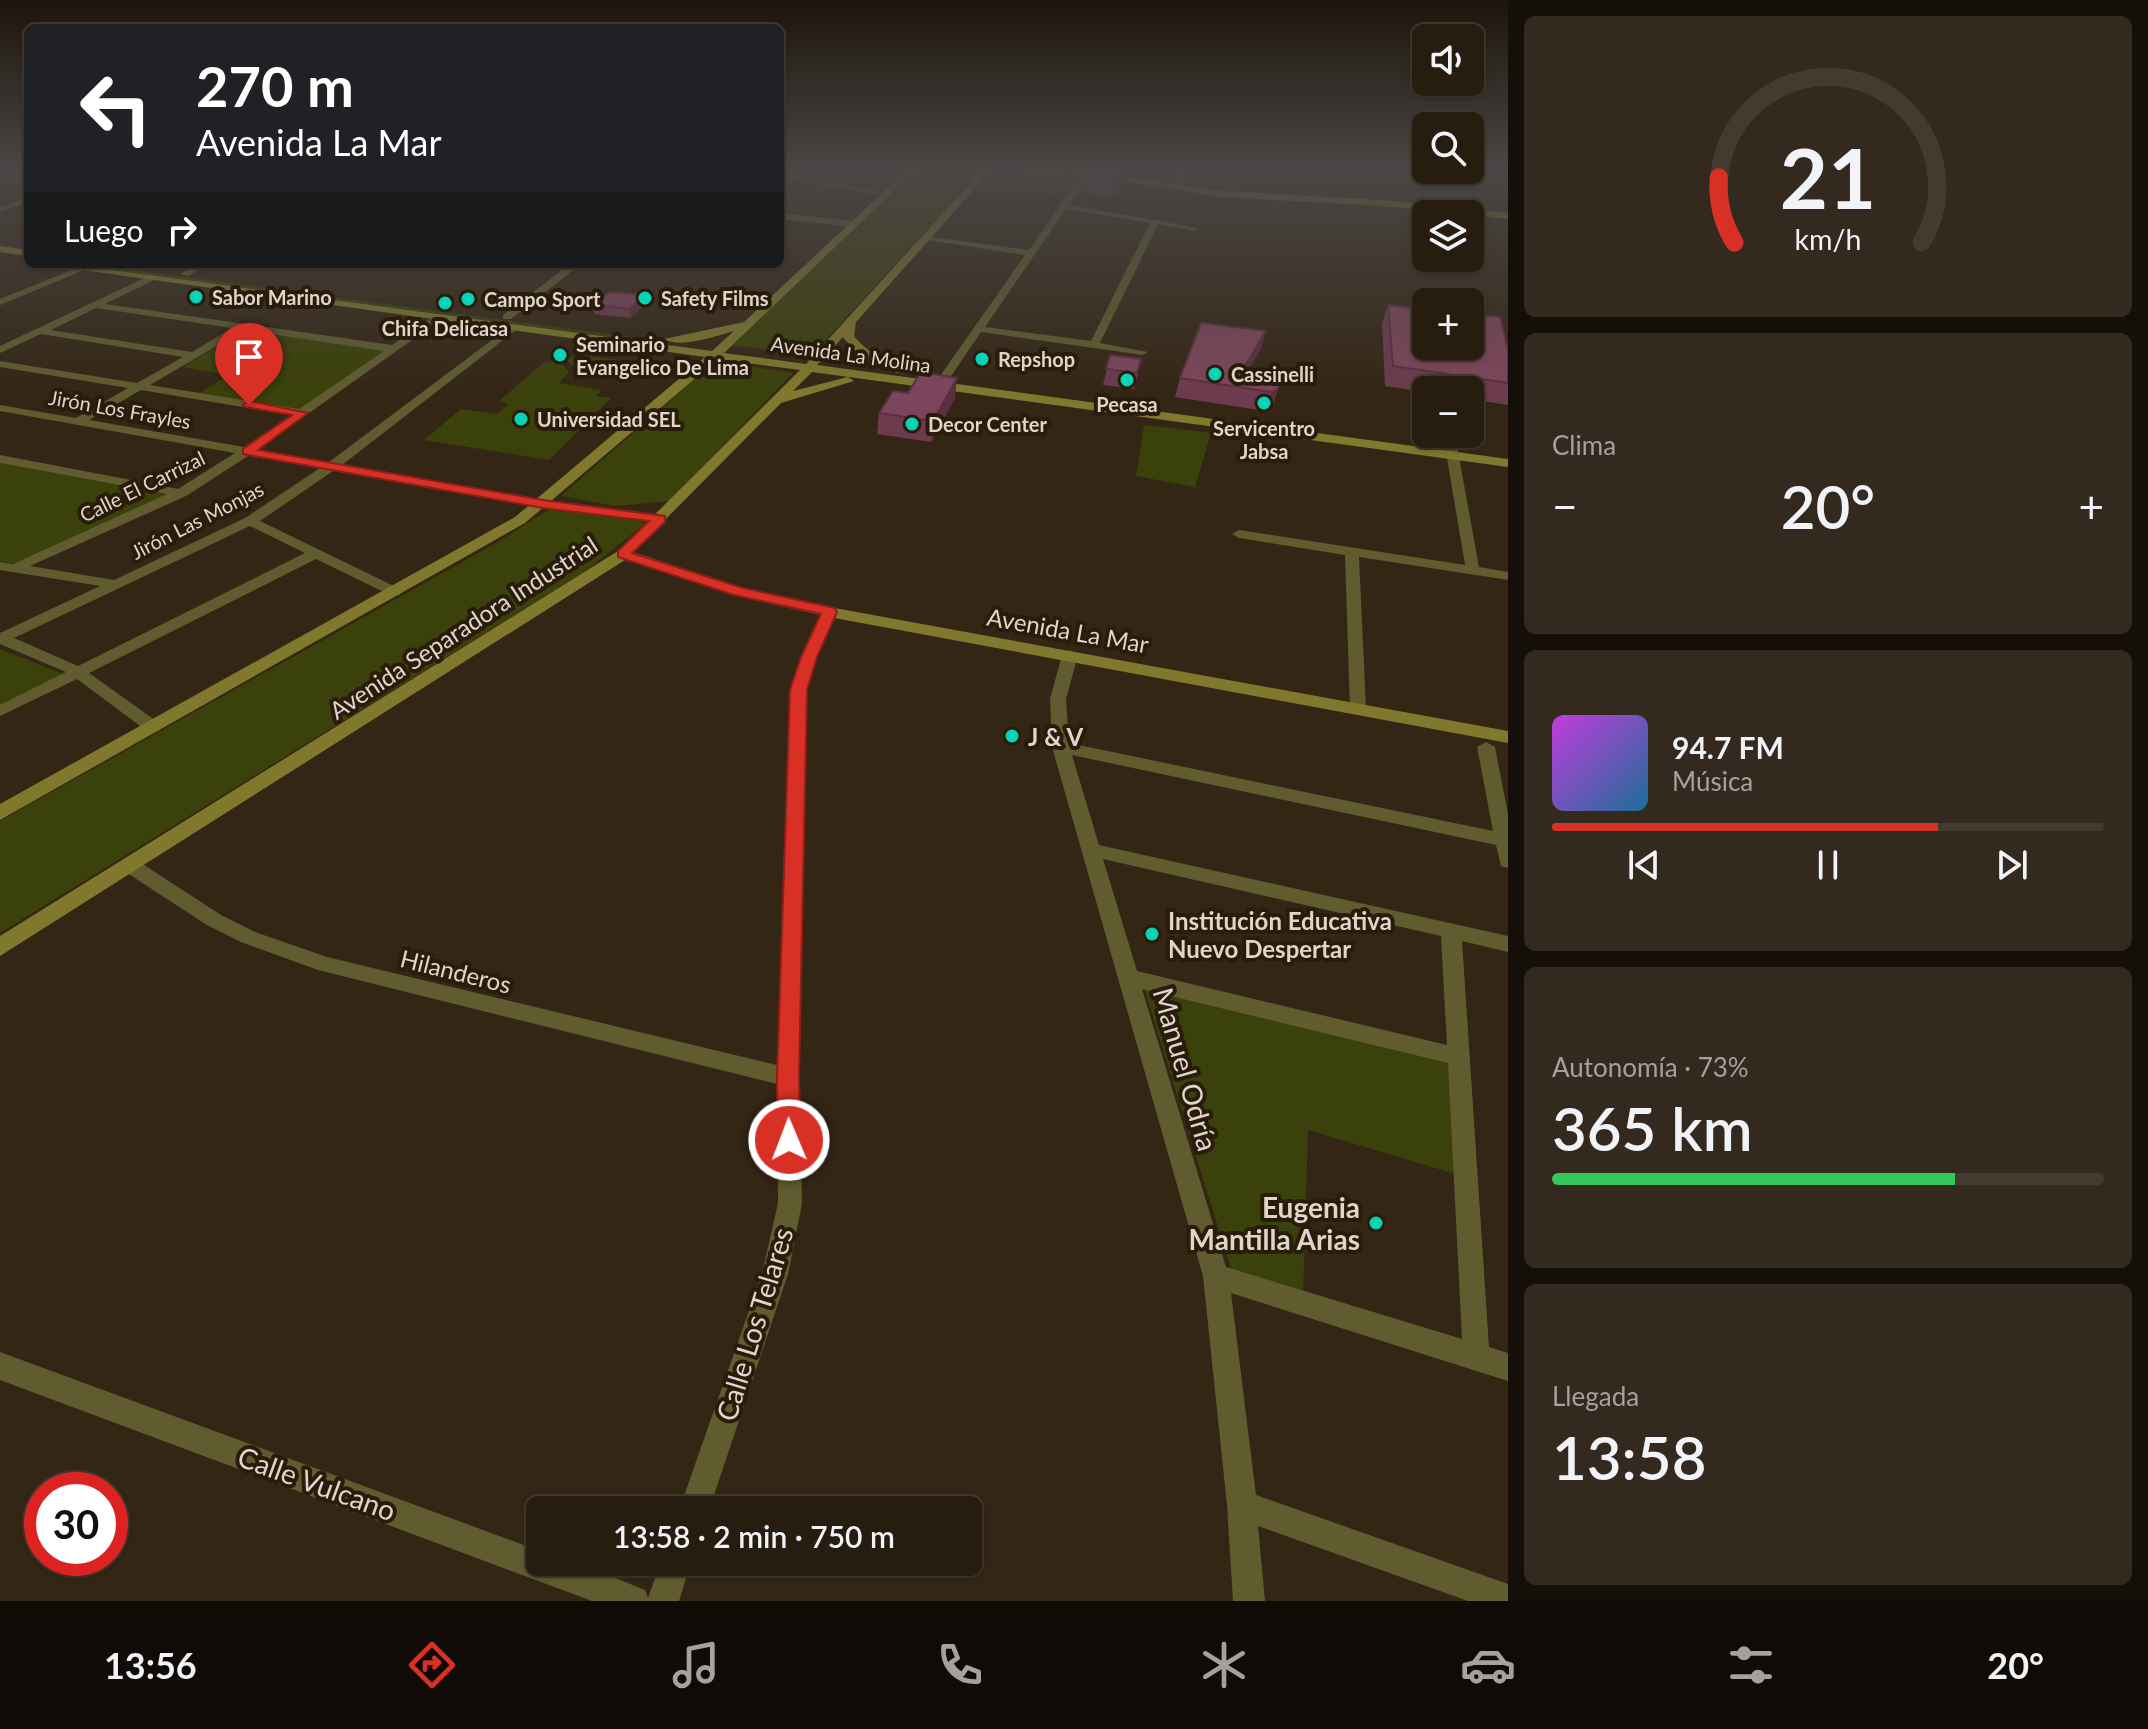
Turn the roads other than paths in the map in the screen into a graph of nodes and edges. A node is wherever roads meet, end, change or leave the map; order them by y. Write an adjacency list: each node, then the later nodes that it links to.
1 (834, 243): 22 (main road)
2 (922, 243): 20 (main road, Avenida Separadora Industrial)
3 (953, 243): 7 (street)
4 (1037, 243): 7 (street)
5 (1144, 243): 29 (street)
6 (22, 252): 8 (main road)
7 (1030, 253): 24 (street)
8 (0, 255): 9 (main road)
9 (24, 261)
10 (75, 268): 14 (main road, Avenida La Molina)
11 (139, 268): 15 (main road, Avenida La Molina)
12 (197, 268): 15 (street)
13 (571, 268): 21 (street, Jirón Las Monjas)
14 (82, 269): 16 (main road, Avenida La Molina); 17 (street)
15 (185, 274): 21 (main road, Avenida La Molina)
16 (151, 278): 18 (street); 19 (main road, Avenida La Molina)
17 (0, 302)
18 (94, 305): 23 (street); 25 (street)
19 (438, 318): 21 (main road, Avenida La Molina); 30 (street, Calle El Carrizal)
20 (851, 319): 36 (main road, Avenida Separadora Industrial); 37 (main road)
21 (509, 322): 26 (main road, Avenida La Molina); 28 (main road, Avenida La Molina); 49 (street, Jirón Las Monjas)
22 (749, 322): 27 (main road); 32 (main road)
23 (242, 327): 30 (street); 34 (street)
24 (979, 329): 29 (street); 38 (street)
25 (39, 331): 31 (street); 34 (street)
26 (649, 336): 27 (main road, Avenida La Molina); 28 (main road)
27 (670, 339): 32 (main road, Avenida La Molina)
28 (618, 343): 32 (main road, Avenida La Molina)
29 (1094, 345): 33 (street)
30 (395, 349): 42 (street, Calle El Carrizal)
31 (0, 350)
32 (719, 351): 36 (main road, Avenida La Molina); 51 (main road)
33 (1143, 352)
34 (193, 355): 39 (street)
35 (0, 364): 39 (street)
36 (812, 364): 37 (main road, Avenida La Molina); 41 (main road, Avenida Separadora Industrial)
37 (906, 376): 38 (main road, Avenida La Molina); 41 (main road)
38 (942, 381): 44 (main road, Avenida La Molina)
39 (139, 386): 42 (street); 43 (street)
40 (0, 408): 43 (street, Jirón Los Frayles)
41 (769, 408): 52 (main road, Avenida Separadora Industrial)
42 (302, 413): 45 (street, Calle El Carrizal)
43 (78, 422): 45 (street, Jirón Los Frayles)
44 (1452, 450): 46 (main road, Avenida La Molina); 48 (main road, Avenida La Molina); 59 (street)
45 (248, 451): 49 (street, Jirón Los Frayles); 50 (street, Calle El Carrizal)
46 (1508, 453)
47 (0, 459): 50 (street)
48 (1508, 463)
49 (332, 466): 51 (street, Jirón Los Frayles); 53 (street, Jirón Las Monjas)
50 (181, 493): 58 (street, Calle El Carrizal)
51 (543, 504): 52 (street, Jirón Los Frayles); 62 (main road)
52 (660, 519): 57 (main road, Avenida Separadora Industrial)
53 (250, 521): 56 (street); 61 (street, Jirón Las Monjas)
54 (1239, 534): 55 (street)
55 (1352, 552): 59 (street); 67 (street)
56 (314, 554): 62 (street); 66 (street)
57 (623, 554): 63 (main road, Avenida La Mar); 78 (main road, Avenida Separadora Industrial)
58 (8, 567): 61 (street)
59 (1473, 571): 60 (street)
60 (1508, 576)
61 (115, 584): 64 (street, Jirón Las Monjas)
62 (395, 592): 69 (main road)
63 (829, 612): 65 (main road, Avenida La Mar); 84 (street, Calle Los Telares)
64 (1, 638): 66 (street)
65 (1068, 661): 67 (main road, Avenida La Mar); 71 (street, Manuel Odría); 72 (main road, Avenida La Mar)
66 (77, 671): 68 (street); 69 (street)
67 (1358, 709): 70 (main road, Avenida La Mar)
68 (0, 711)
69 (153, 727): 74 (main road)
70 (1508, 737)
71 (1061, 747): 75 (street); 76 (street, Manuel Odría)
72 (1486, 747): 73 (main road, Avenida La Mar); 75 (street)
73 (1508, 751)
74 (0, 813)
75 (1506, 840): 77 (street)
76 (1093, 850): 79 (street); 82 (street, Manuel Odría)
77 (1508, 861)
78 (131, 866): 81 (main road, Avenida Separadora Industrial); 84 (street, Hilanderos)
79 (1451, 931): 80 (street); 83 (street)
80 (1508, 944)
81 (0, 947)
82 (1128, 977): 83 (street); 85 (street, Manuel Odría)
83 (1460, 1057): 86 (street)
84 (788, 1077): 89 (street, Calle Los Telares)
85 (1216, 1276): 86 (street); 90 (street, Manuel Odría)
86 (1476, 1357): 88 (street)
87 (0, 1366): 93 (street, Calle Vulcano)
88 (1508, 1367)
89 (699, 1496)
90 (1242, 1505): 92 (street); 95 (street, Manuel Odría)
91 (671, 1576): 94 (street)
92 (1508, 1600)
93 (634, 1601)
94 (663, 1601)
95 (1249, 1601)

